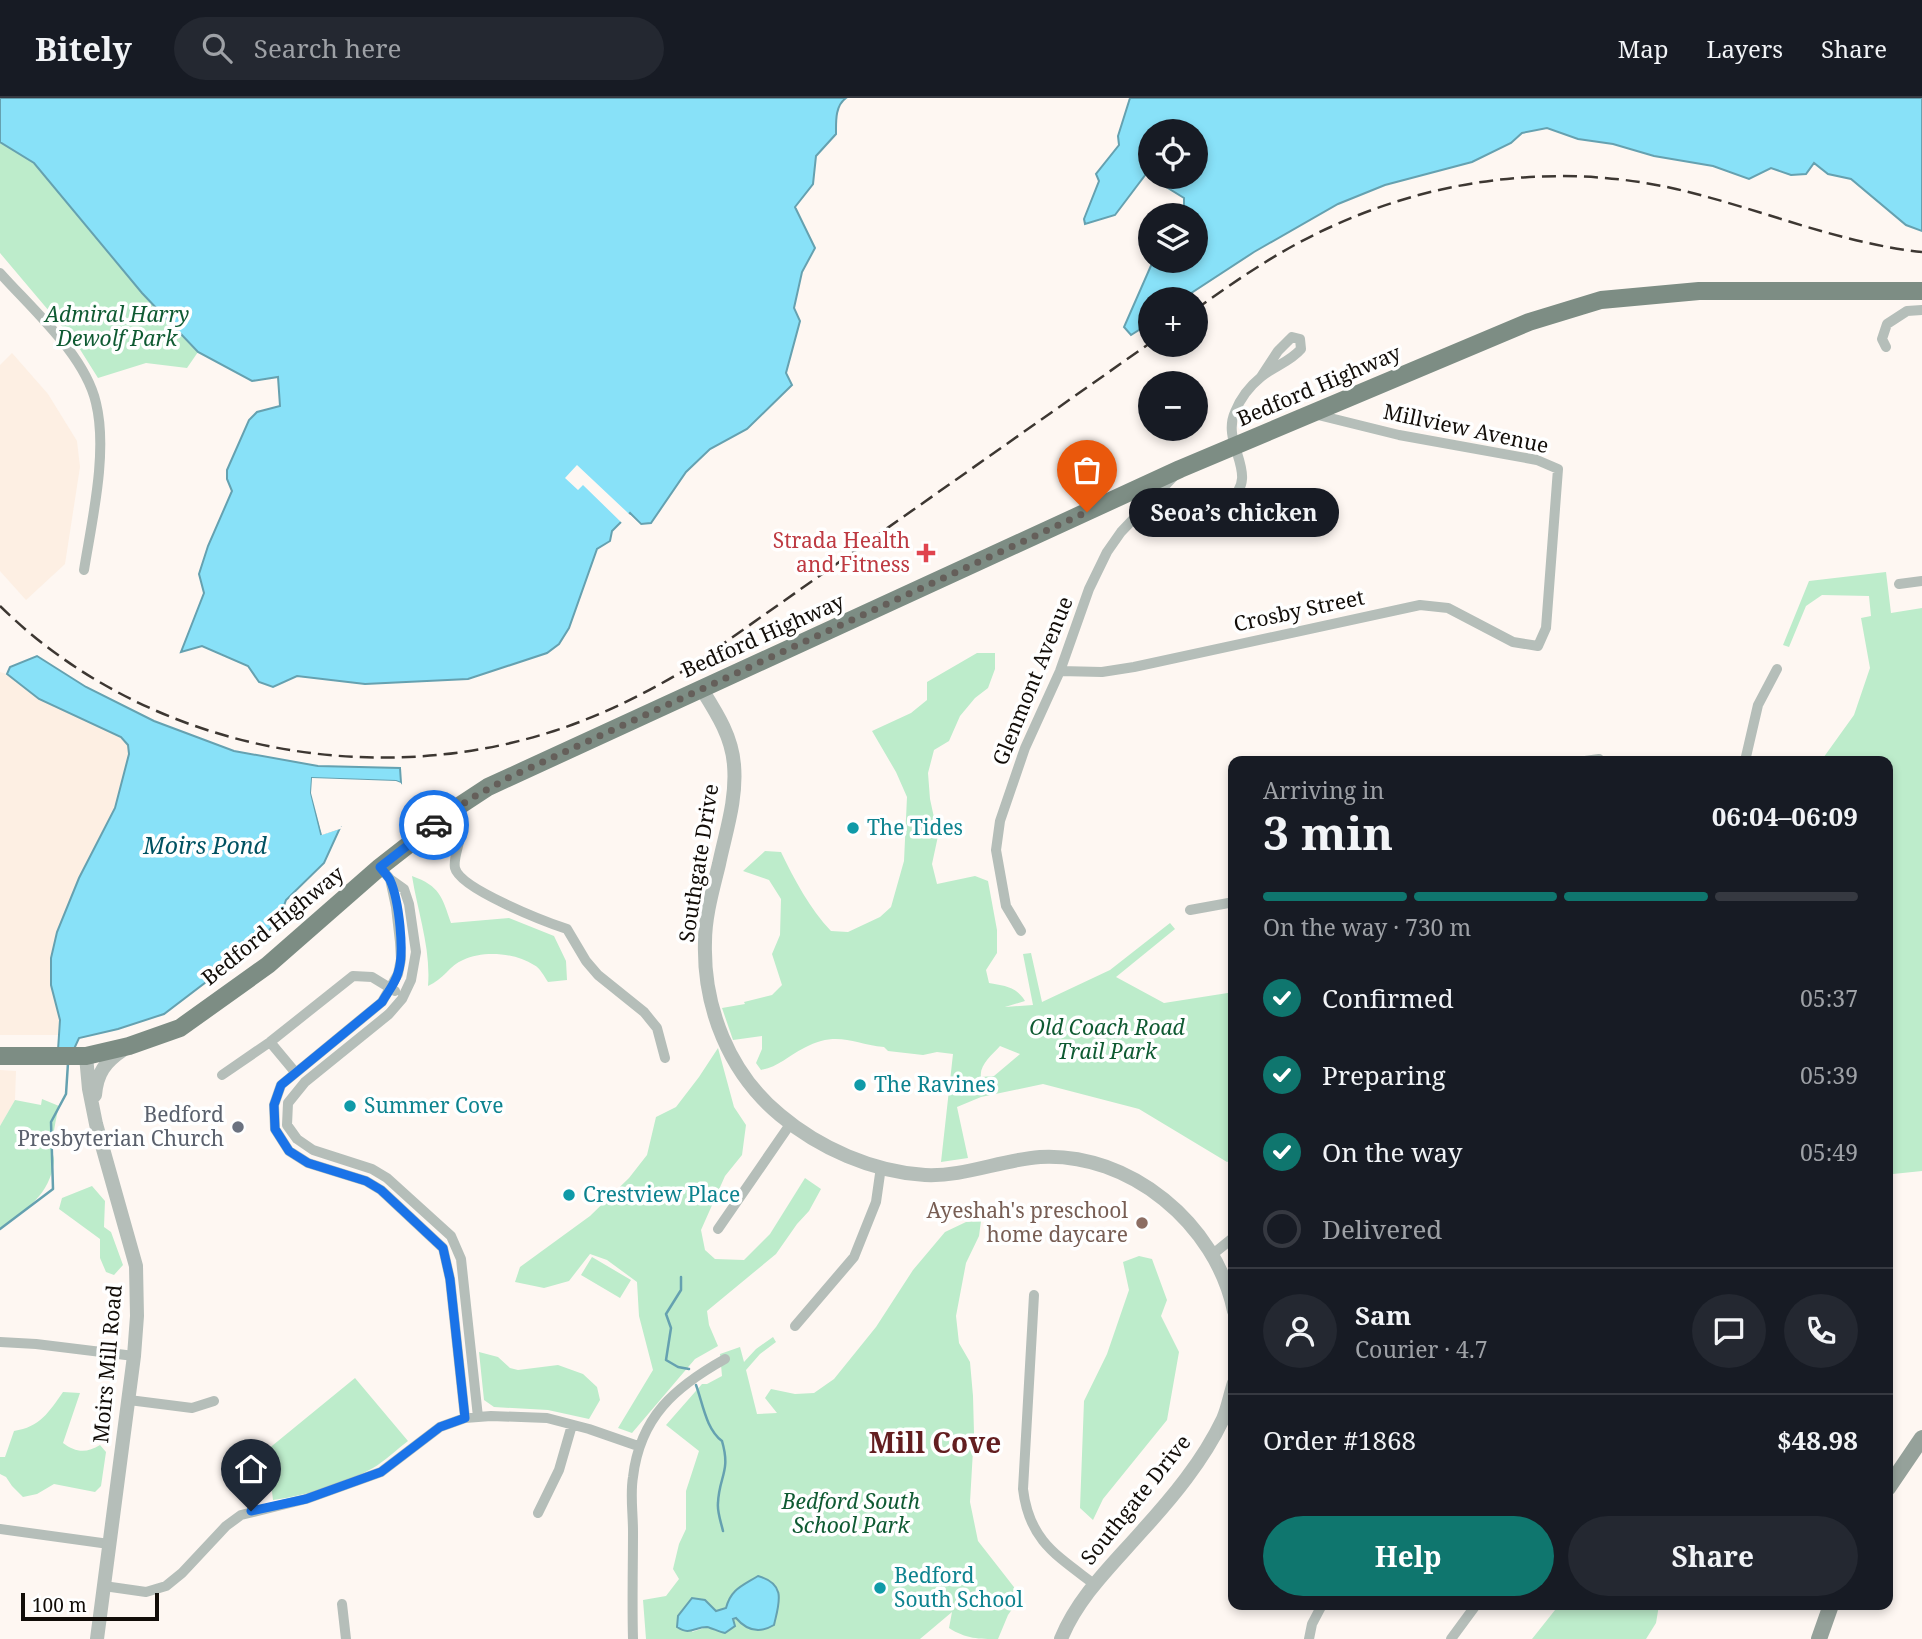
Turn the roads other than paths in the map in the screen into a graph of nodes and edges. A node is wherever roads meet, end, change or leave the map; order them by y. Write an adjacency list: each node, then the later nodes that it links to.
1 (0, 273): 10 (street)
2 (1922, 291): 6 (main road, Bedford Highway)
3 (1922, 310): 4 (street)
4 (1886, 347)
5 (1261, 377): 7 (street)
6 (1314, 414): 7 (main road, Bedford Highway); 13 (street, Millview Avenue)
7 (1234, 447): 8 (main road, Bedford Highway); 9 (street)
8 (1180, 470): 15 (street, Glenmont Avenue); 16 (main road, Bedford Highway)
9 (1170, 532)
10 (84, 570)
11 (1922, 581): 12 (street)
12 (1899, 584)
13 (1538, 646): 15 (street, Crosby Street)
14 (1777, 669): 19 (street)
15 (1060, 671): 24 (street, Glenmont Avenue)
16 (701, 688): 17 (main road, Bedford Highway); 18 (street, Southgate Drive)
17 (681, 698): 18 (street); 20 (main road, Bedford Highway)
18 (720, 719): 35 (street, Southgate Drive)
19 (1746, 756)
20 (453, 810): 21 (main road, Bedford Highway); 31 (street)
21 (385, 873): 25 (street); 26 (street); 28 (main road, Bedford Highway)
22 (1228, 903): 23 (street)
23 (1190, 910)
24 (1021, 931)
25 (391, 987): 26 (street); 27 (street); 32 (street)
26 (402, 999): 49 (street)
27 (270, 1042): 32 (street); 33 (street)
28 (129, 1046): 30 (main road, Bedford Highway); 34 (street)
29 (0, 1056): 30 (main road, Bedford Highway)
30 (80, 1056): 34 (street, Moirs Mill Road)
31 (665, 1058)
32 (295, 1072): 50 (street)
33 (222, 1075)
34 (94, 1111): 44 (street, Moirs Mill Road)
35 (791, 1123): 36 (street, Southgate Drive); 37 (street)
36 (881, 1167): 39 (street, Southgate Drive); 42 (street)
37 (718, 1229)
38 (1228, 1242): 39 (street)
39 (1213, 1254): 40 (street, Southgate Drive)
40 (1228, 1288)
41 (1034, 1295): 58 (street)
42 (795, 1326)
43 (0, 1342): 44 (street)
44 (134, 1356): 46 (street, Moirs Mill Road)
45 (725, 1359): 53 (street)
46 (129, 1400): 47 (street); 57 (street, Moirs Mill Road)
47 (215, 1401)
48 (1228, 1404): 58 (street, Southgate Drive)
49 (478, 1417): 50 (street); 51 (street)
50 (465, 1418): 59 (street)
51 (572, 1425): 53 (street); 55 (street)
52 (1922, 1438): 54 (main road)
53 (638, 1446): 66 (street)
54 (1893, 1481)
55 (538, 1513)
56 (0, 1529): 57 (street)
57 (109, 1544): 59 (street, Moirs Mill Road)
58 (1094, 1584): 67 (street, Southgate Drive)
59 (104, 1586): 64 (street, Moirs Mill Road)
60 (342, 1604): 65 (street)
61 (1319, 1610): 68 (street)
62 (1472, 1610): 69 (street)
63 (1829, 1610): 70 (main road)
64 (97, 1639)
65 (346, 1639)
66 (633, 1639)
67 (1061, 1639)
68 (1309, 1639)
69 (1451, 1639)
70 (1819, 1639)

